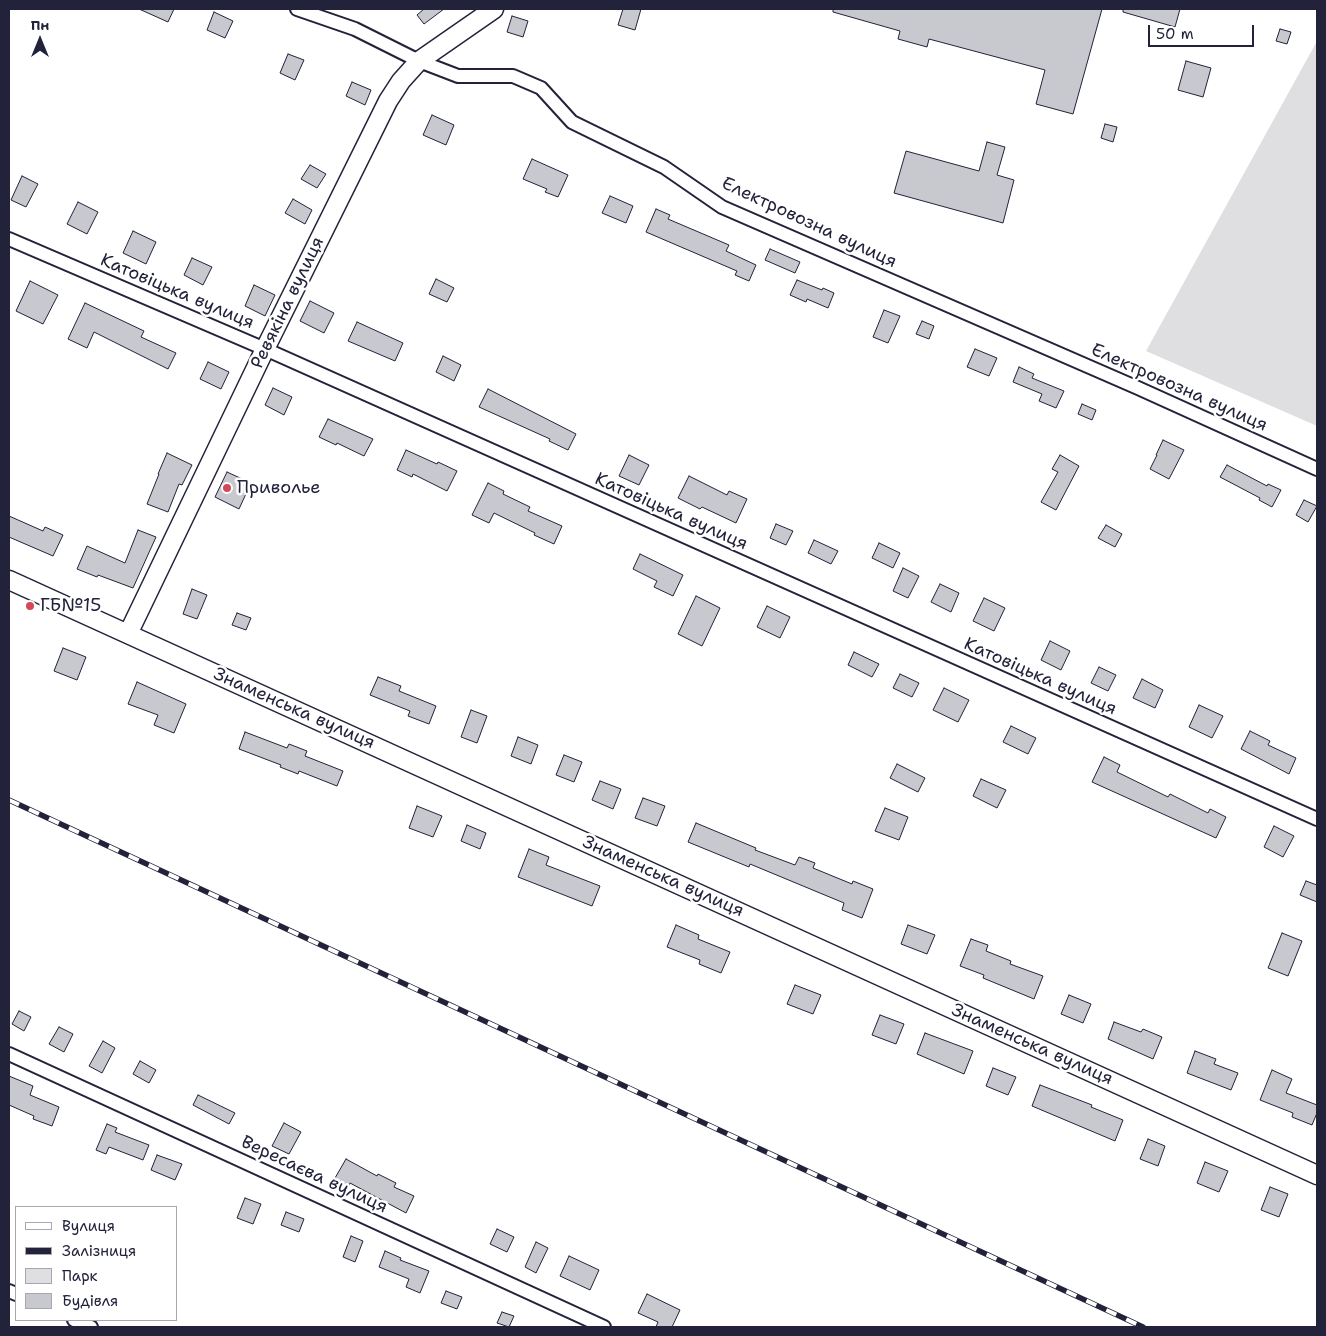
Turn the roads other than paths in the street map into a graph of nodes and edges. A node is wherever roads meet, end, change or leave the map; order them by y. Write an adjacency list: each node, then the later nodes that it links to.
1 (297, 9): 3 (street, Електровозна вулиця)
2 (494, 9): 3 (main road, Ревякіна вулиця)
3 (419, 61): 5 (main road, Ревякіна вулиця); 6 (street, Електровозна вулиця)
4 (9, 239): 5 (street, Катовіцька вулиця)
5 (265, 349): 8 (main road, Ревякіна вулиця); 9 (street, Катовіцька вулиця)
6 (1317, 469)
7 (9, 580): 8 (main road, Знаменська вулиця)
8 (128, 634): 11 (main road, Знаменська вулиця)
9 (1317, 819)
10 (9, 1054): 14 (street, Вересаєва вулиця)
11 (1317, 1175)
12 (76, 1321): 13 (street)
13 (91, 1327)
14 (604, 1327)

